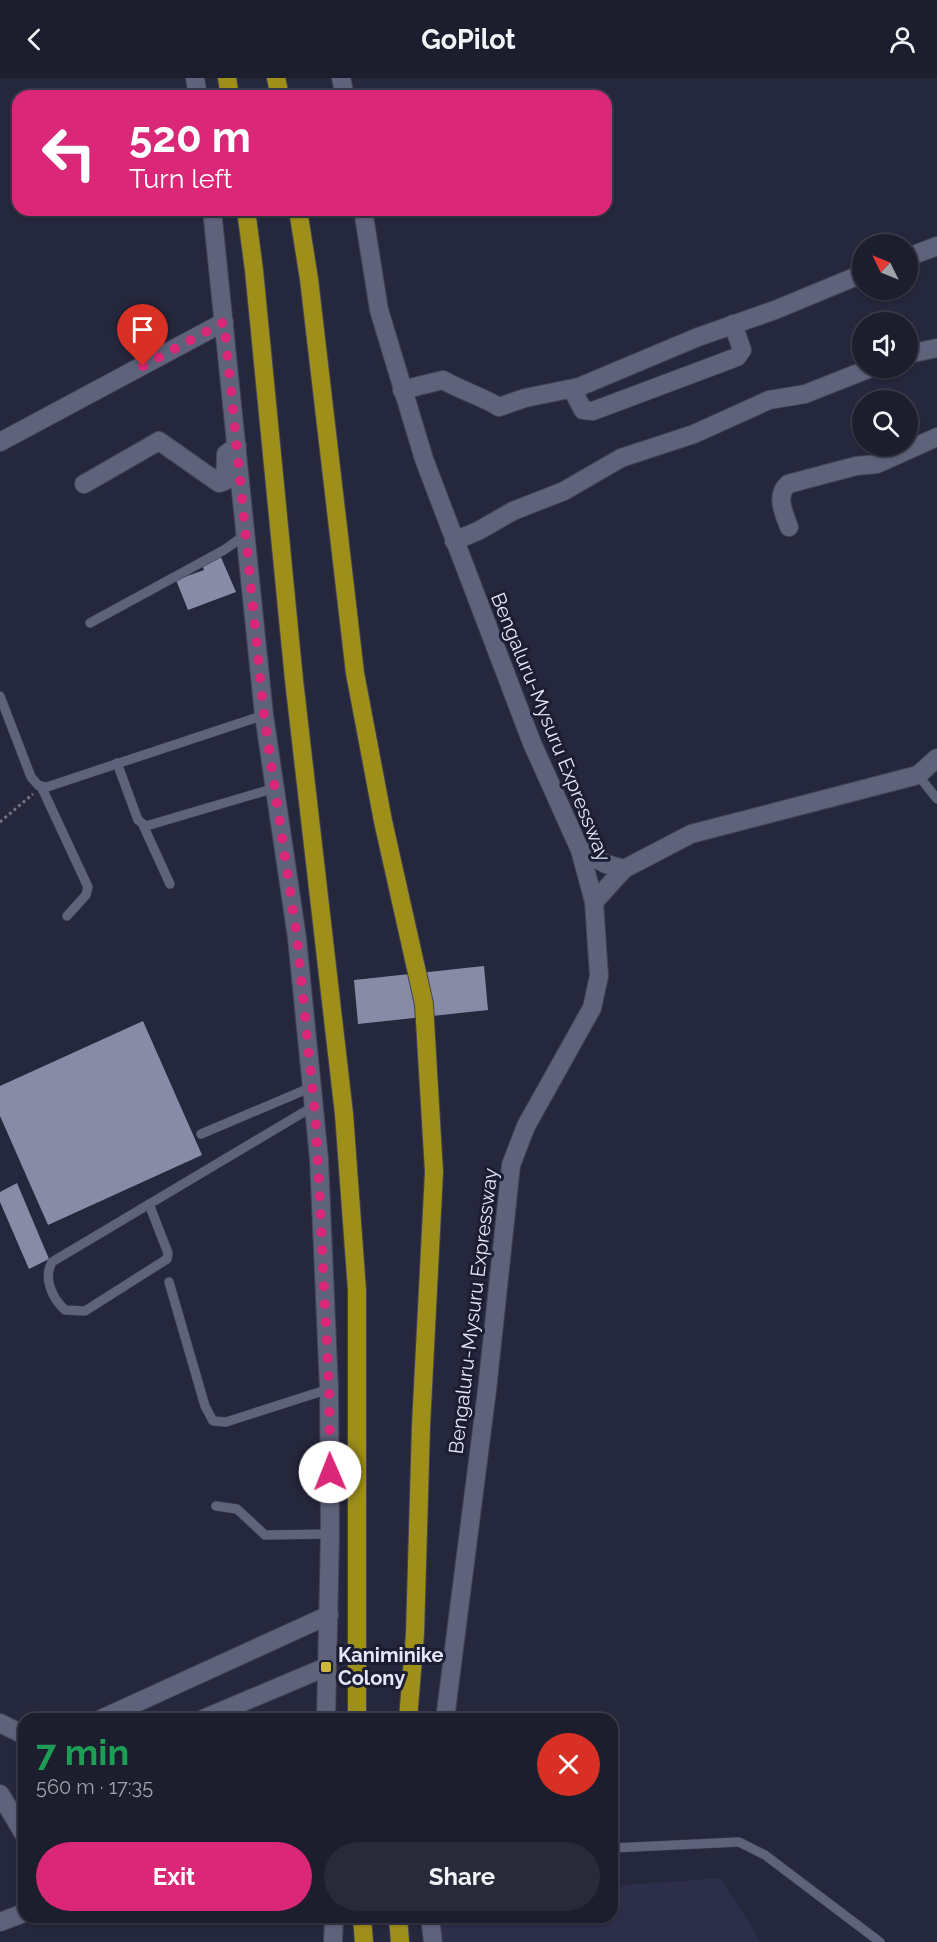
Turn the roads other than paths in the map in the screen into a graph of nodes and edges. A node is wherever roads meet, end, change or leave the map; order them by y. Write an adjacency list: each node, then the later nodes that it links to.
1 (213, 216): 8 (street)
2 (247, 216): 50 (highway)
3 (299, 216): 51 (highway, Bengaluru-Mysuru Expressway)
4 (364, 216): 14 (street, Bengaluru-Mysuru Expressway)
5 (937, 246): 6 (street)
6 (918, 253)
7 (852, 278): 9 (street)
8 (224, 322): 16 (street); 17 (street)
9 (733, 324): 13 (street); 13 (street)
10 (937, 348): 11 (street)
11 (918, 352)
12 (852, 376): 21 (street)
13 (572, 389): 14 (street)
14 (402, 390): 21 (street, Bengaluru-Mysuru Expressway)
15 (937, 437): 19 (street)
16 (0, 442)
17 (237, 446): 18 (street); 20 (street)
18 (84, 484)
19 (789, 527)
20 (245, 535): 22 (lane); 24 (street)
21 (454, 541): 32 (street, Bengaluru-Mysuru Expressway)
22 (90, 623)
23 (0, 696): 28 (lane)
24 (264, 716): 26 (lane); 29 (street)
25 (937, 758): 27 (street)
26 (117, 763): 28 (lane); 31 (lane)
27 (918, 775): 30 (lane); 33 (street)
28 (41, 786): 36 (lane)
29 (275, 788): 31 (lane); 37 (street)
30 (937, 799)
31 (143, 825): 34 (lane)
32 (580, 850): 33 (street); 35 (street, Bengaluru-Mysuru Expressway)
33 (624, 869): 35 (street)
34 (170, 884)
35 (594, 902): 52 (street, Bengaluru-Mysuru Expressway)
36 (67, 916)
37 (312, 1086): 38 (street); 39 (lane)
38 (314, 1106): 40 (lane); 42 (street)
39 (201, 1134)
40 (149, 1204): 40 (lane)
41 (169, 1282): 42 (lane)
42 (329, 1389): 44 (street)
43 (216, 1506): 44 (lane)
44 (330, 1534): 45 (street)
45 (329, 1615): 46 (street); 47 (street)
46 (326, 1667): 48 (street); 49 (street)
47 (114, 1713)
48 (217, 1713)
49 (326, 1713)
50 (357, 1713)
51 (408, 1713)
52 (446, 1713)
53 (0, 1723): 54 (street)
54 (18, 1732)
55 (0, 1794): 56 (street)
56 (18, 1824)
57 (618, 1848): 68 (lane)
58 (18, 1915): 59 (street)
59 (1, 1919)
60 (334, 1923): 64 (street)
61 (362, 1923): 65 (highway)
62 (398, 1923): 66 (highway)
63 (431, 1923): 67 (street)
64 (333, 1942)
65 (364, 1942)
66 (400, 1942)
67 (433, 1942)
68 (880, 1942)

